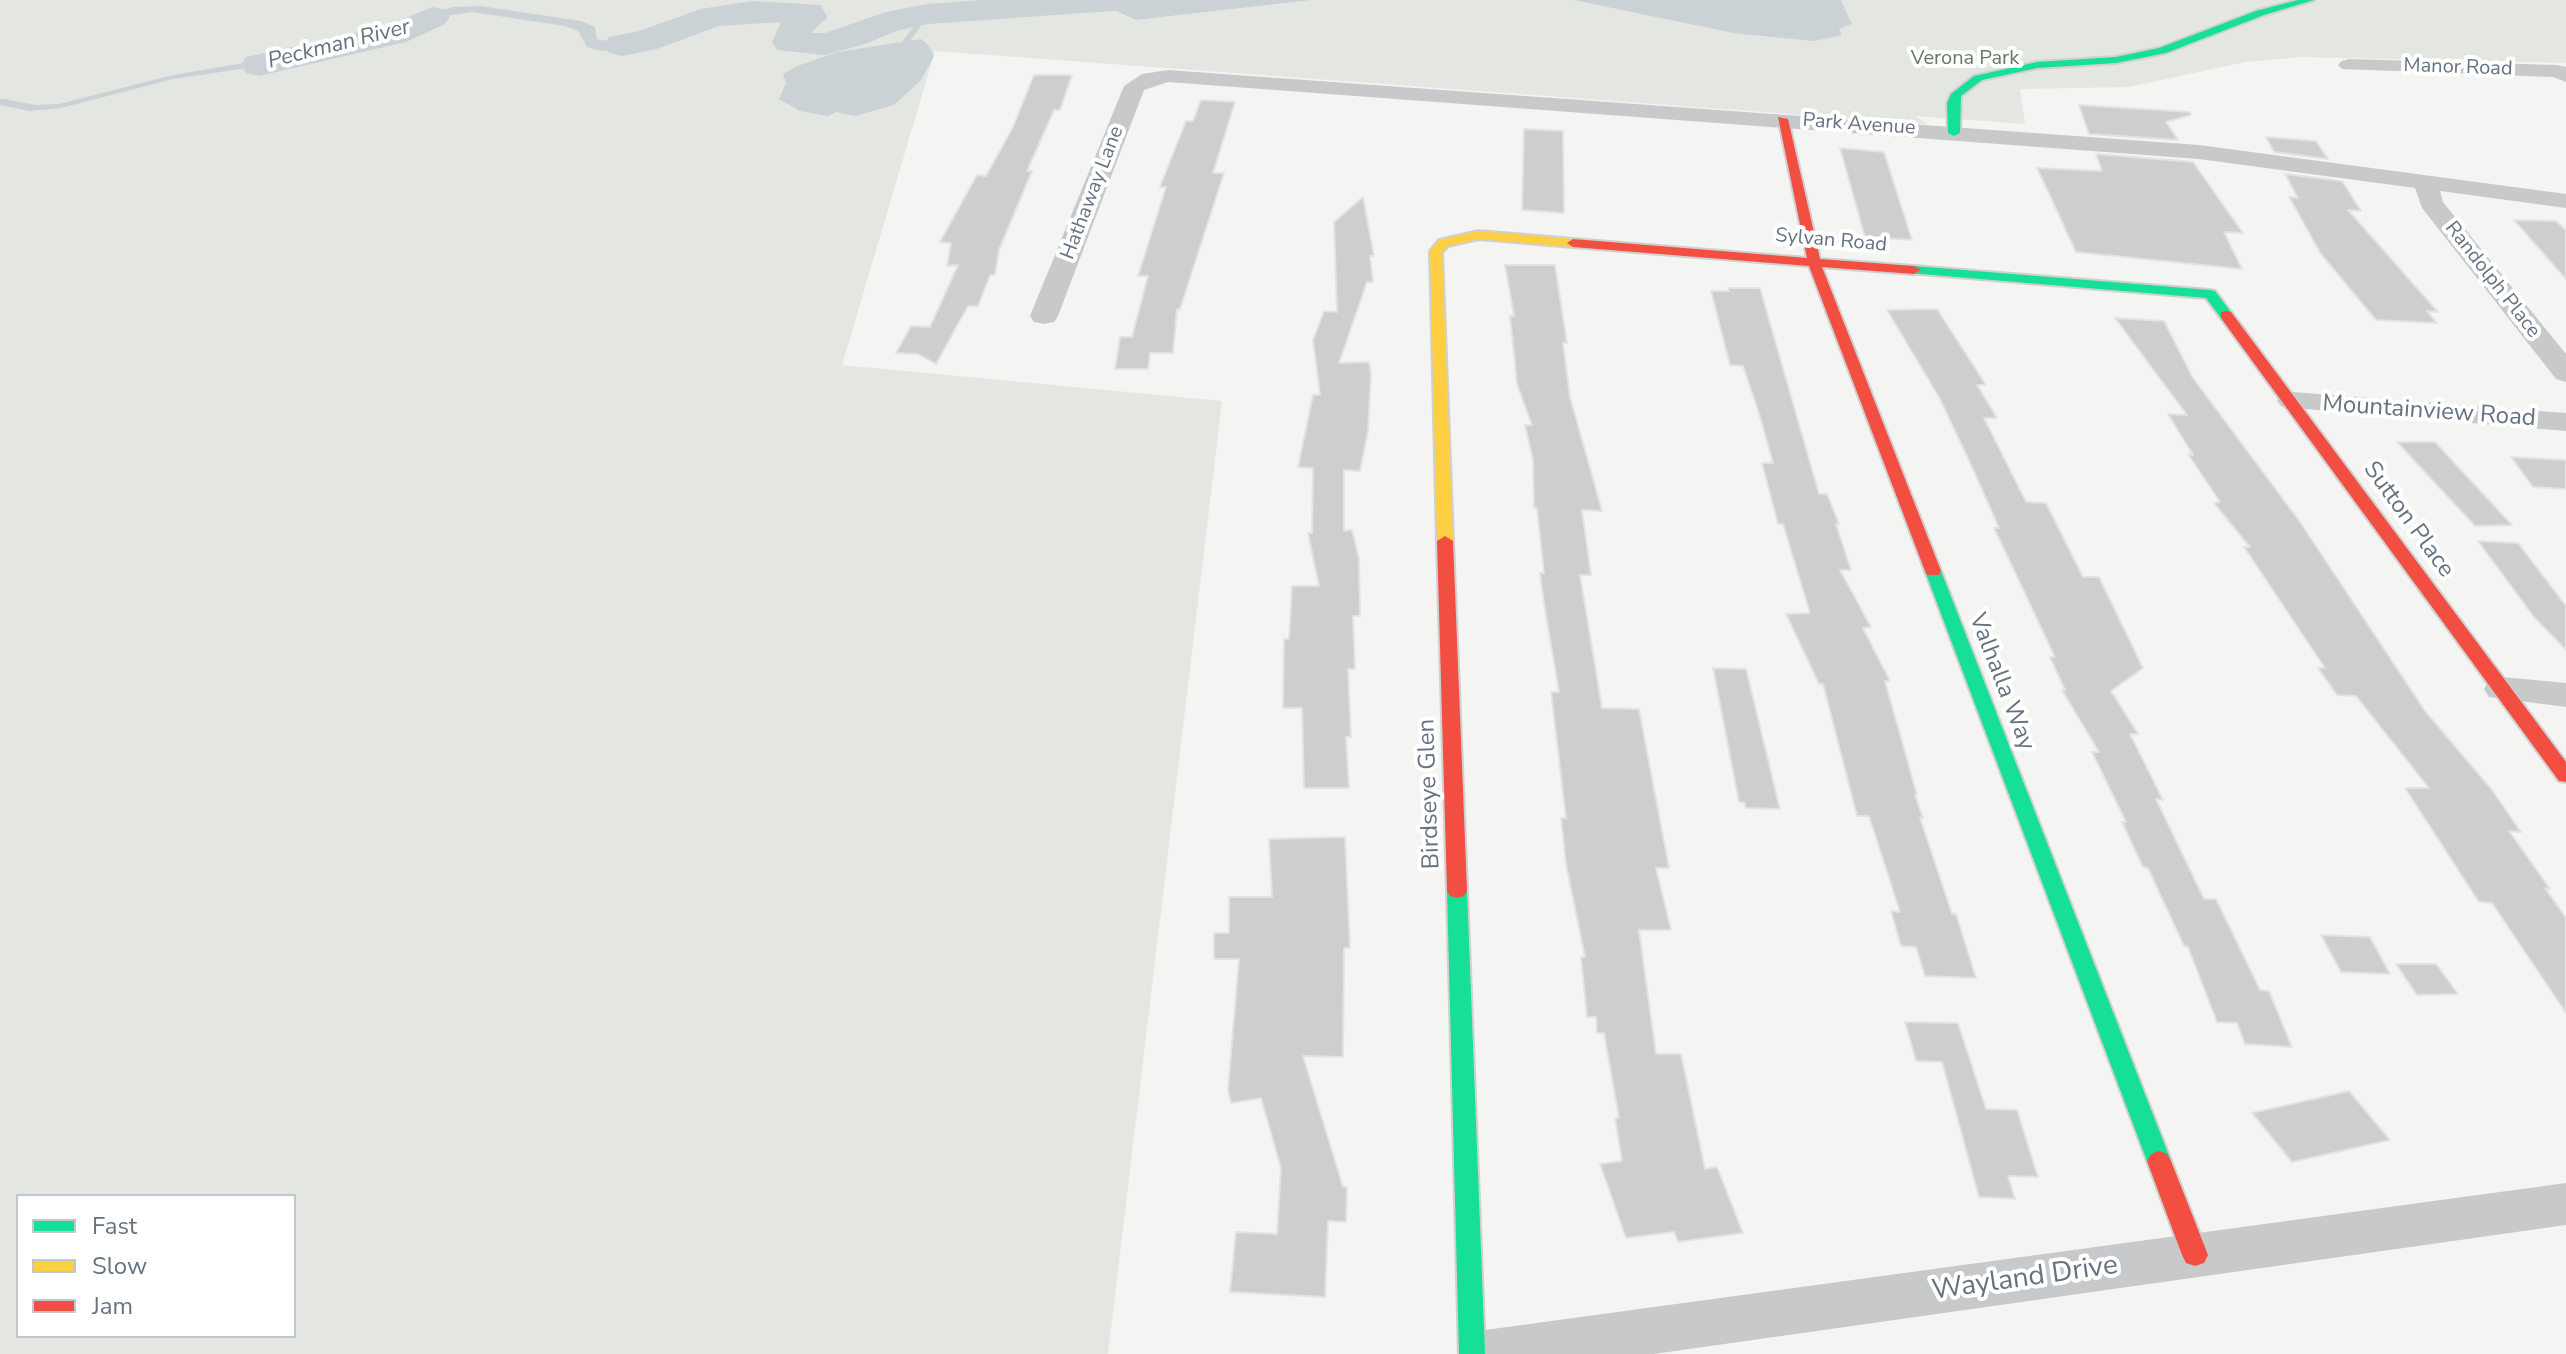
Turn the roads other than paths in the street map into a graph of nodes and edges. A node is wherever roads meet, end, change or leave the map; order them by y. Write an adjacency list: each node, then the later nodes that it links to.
1 (2309, 0): 6 (street)
2 (2349, 65): 3 (street, Manor Road)
3 (2566, 76)
4 (1150, 79): 5 (street, Park Avenue); 12 (street, Hathaway Lane)
5 (1782, 119): 6 (street, Park Avenue); 10 (street, Valhalla Way)
6 (1954, 133): 7 (street, Park Avenue)
7 (2425, 182): 8 (street, Park Avenue); 13 (street, Randolph Place)
8 (2566, 201)
9 (1450, 240): 10 (street, Sylvan Road); 21 (street, Birdseye Glen)
10 (1814, 262): 11 (street, Sylvan Road); 20 (street, Valhalla Way)
11 (2210, 294): 14 (street, Sutton Place)
12 (1044, 316)
13 (2566, 373)
14 (2292, 401): 15 (street, Mountainview Road); 16 (street, Sutton Place)
15 (2566, 422)
16 (2502, 689): 17 (street); 18 (street, Sutton Place)
17 (2566, 695)
18 (2566, 776)
19 (2566, 1204): 20 (street, Wayland Drive)
20 (2195, 1255): 22 (street, Wayland Drive)
21 (1472, 1354)
22 (1485, 1354)

